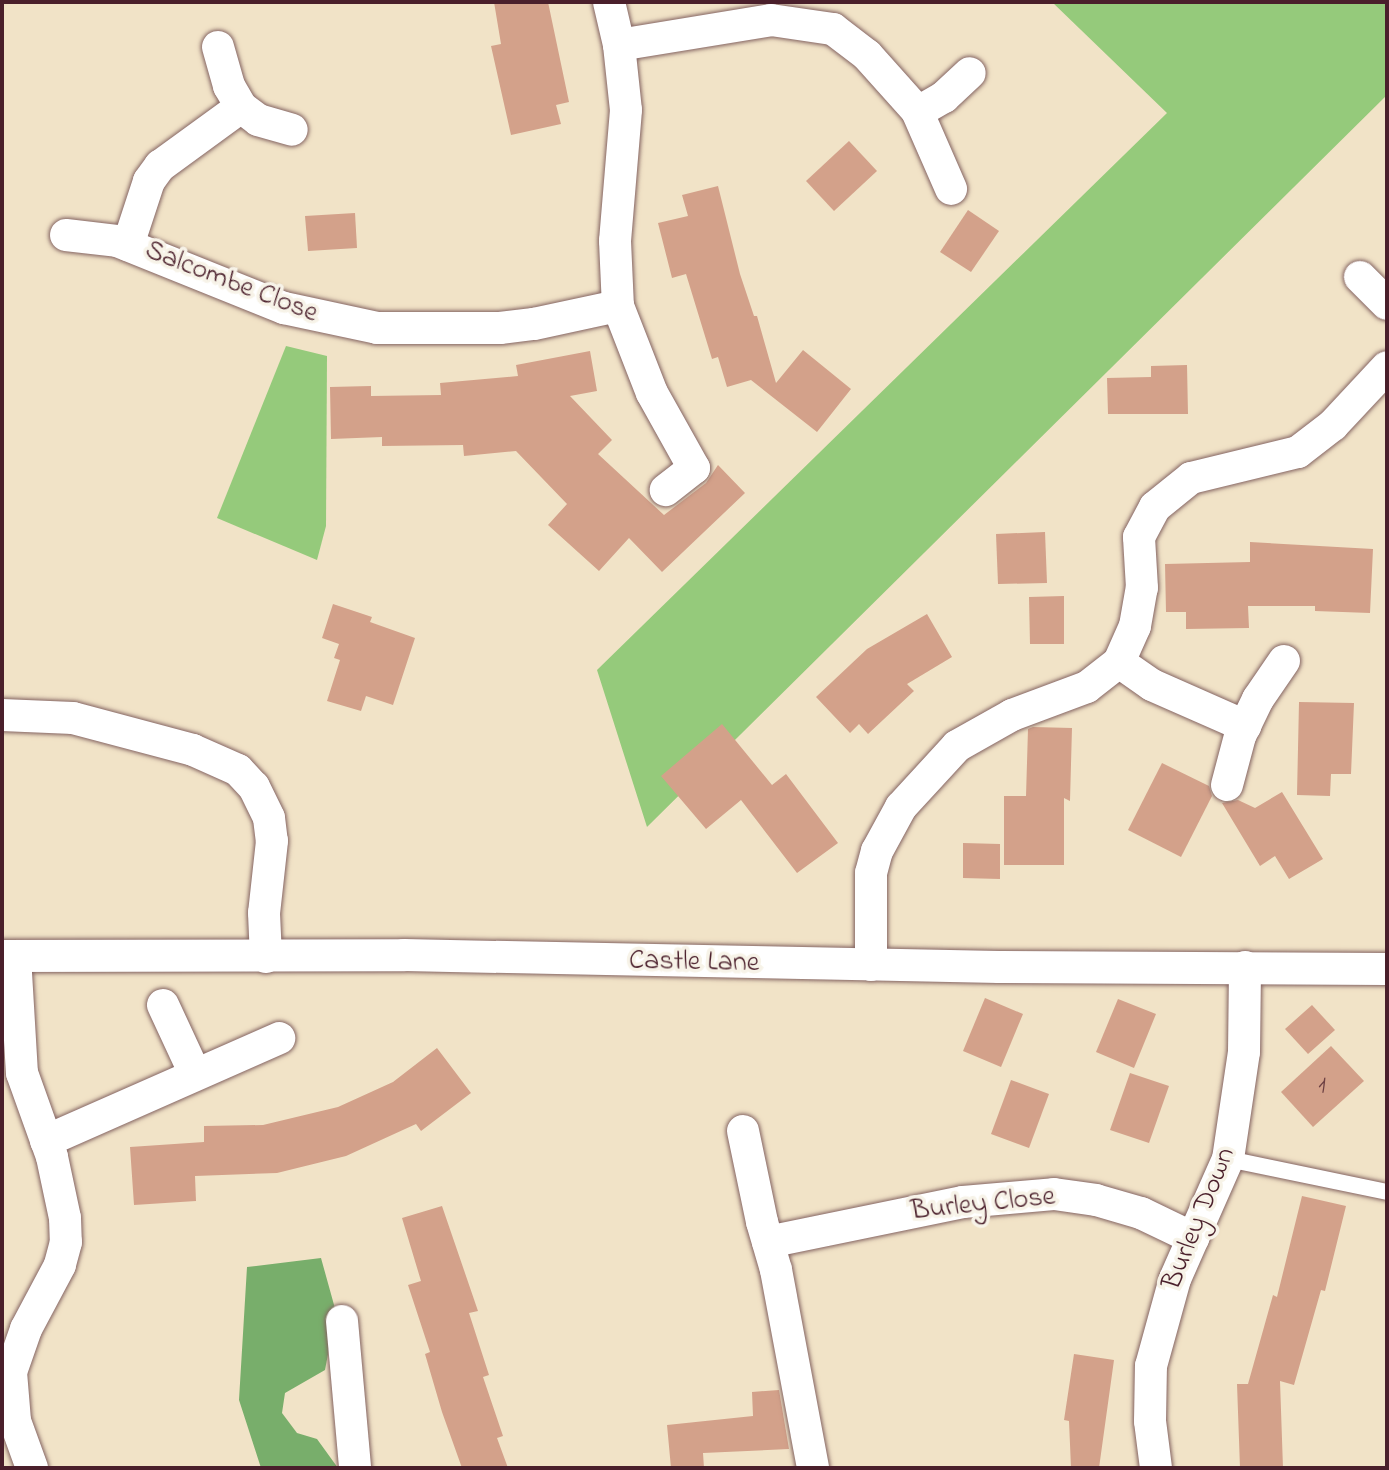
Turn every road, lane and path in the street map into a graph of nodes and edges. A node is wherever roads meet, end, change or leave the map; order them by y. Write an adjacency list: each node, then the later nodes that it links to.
1 (609, 2): 2 (street)
2 (619, 45): 6 (street); 13 (street)
3 (218, 47): 5 (street)
4 (970, 73): 6 (street)
5 (241, 107): 7 (street); 10 (street, Salcombe Close)
6 (918, 112): 8 (street)
7 (292, 130)
8 (951, 189)
9 (66, 235): 10 (street, Salcombe Close)
10 (128, 245): 13 (street, Salcombe Close)
11 (1360, 277): 12 (street)
12 (1387, 304)
13 (618, 306): 15 (street)
14 (1387, 367): 17 (street)
15 (666, 490)
16 (1284, 661): 19 (street)
17 (1119, 662): 19 (street); 23 (street)
18 (2, 715): 22 (street)
19 (1245, 726): 20 (street)
20 (1227, 785)
21 (8, 956): 22 (street, Castle Lane); 30 (street)
22 (266, 957): 23 (street, Castle Lane)
23 (871, 965): 24 (street, Castle Lane)
24 (1245, 967): 25 (street, Castle Lane); 31 (street, Burley Down)
25 (1387, 969)
26 (163, 1005): 28 (street)
27 (279, 1038): 28 (street)
28 (195, 1074): 30 (street)
29 (743, 1131): 34 (street)
30 (46, 1141): 36 (street)
31 (1228, 1159): 32 (lane); 33 (street, Burley Down)
32 (1387, 1192)
33 (1193, 1238): 34 (street, Burley Close); 40 (street, Burley Down)
34 (768, 1242): 39 (street)
35 (342, 1321): 38 (street)
36 (7, 1392): 37 (street)
37 (32, 1468)
38 (355, 1468)
39 (813, 1468)
40 (1156, 1468)

